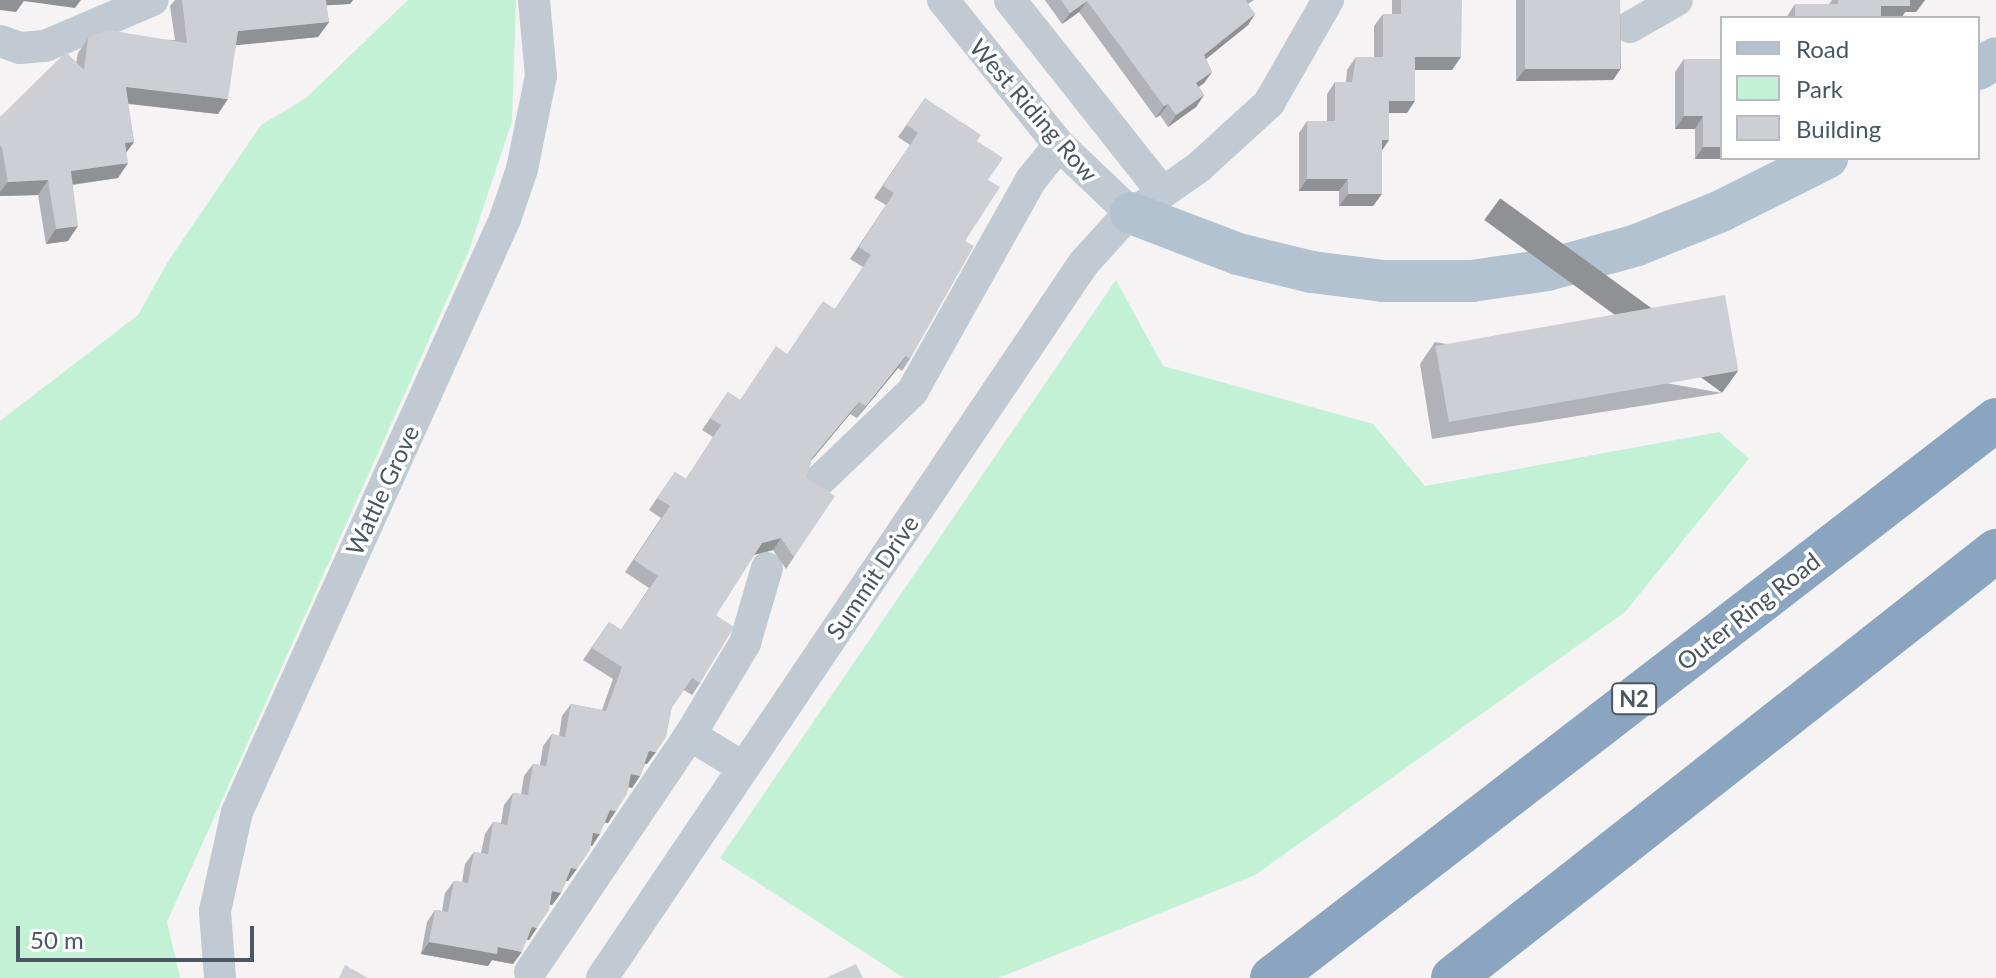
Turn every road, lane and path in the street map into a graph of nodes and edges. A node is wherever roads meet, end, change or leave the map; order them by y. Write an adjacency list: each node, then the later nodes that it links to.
1 (153, 0): 8 (street)
2 (534, 0): 19 (street, Wattle Grove)
3 (943, 0): 9 (street, West Riding Row)
4 (1010, 0): 11 (street, West Riding Row)
5 (1328, 0): 11 (street, Summit Drive)
6 (1677, 0): 7 (street)
7 (1630, 27)
8 (0, 41)
9 (1059, 145): 11 (street, West Riding Row); 13 (street)
10 (1823, 160): 11 (main road)
11 (1156, 211): 17 (street, Summit Drive)
12 (1996, 420): 21 (highway, Outer Ring Road / N2)
13 (817, 483)
14 (1996, 551): 22 (highway)
15 (767, 568): 16 (street)
16 (690, 735): 17 (street); 18 (street)
17 (742, 767): 20 (street, Summit Drive)
18 (530, 972)
19 (220, 978)
20 (602, 978)
21 (1272, 978)
22 (1453, 978)

